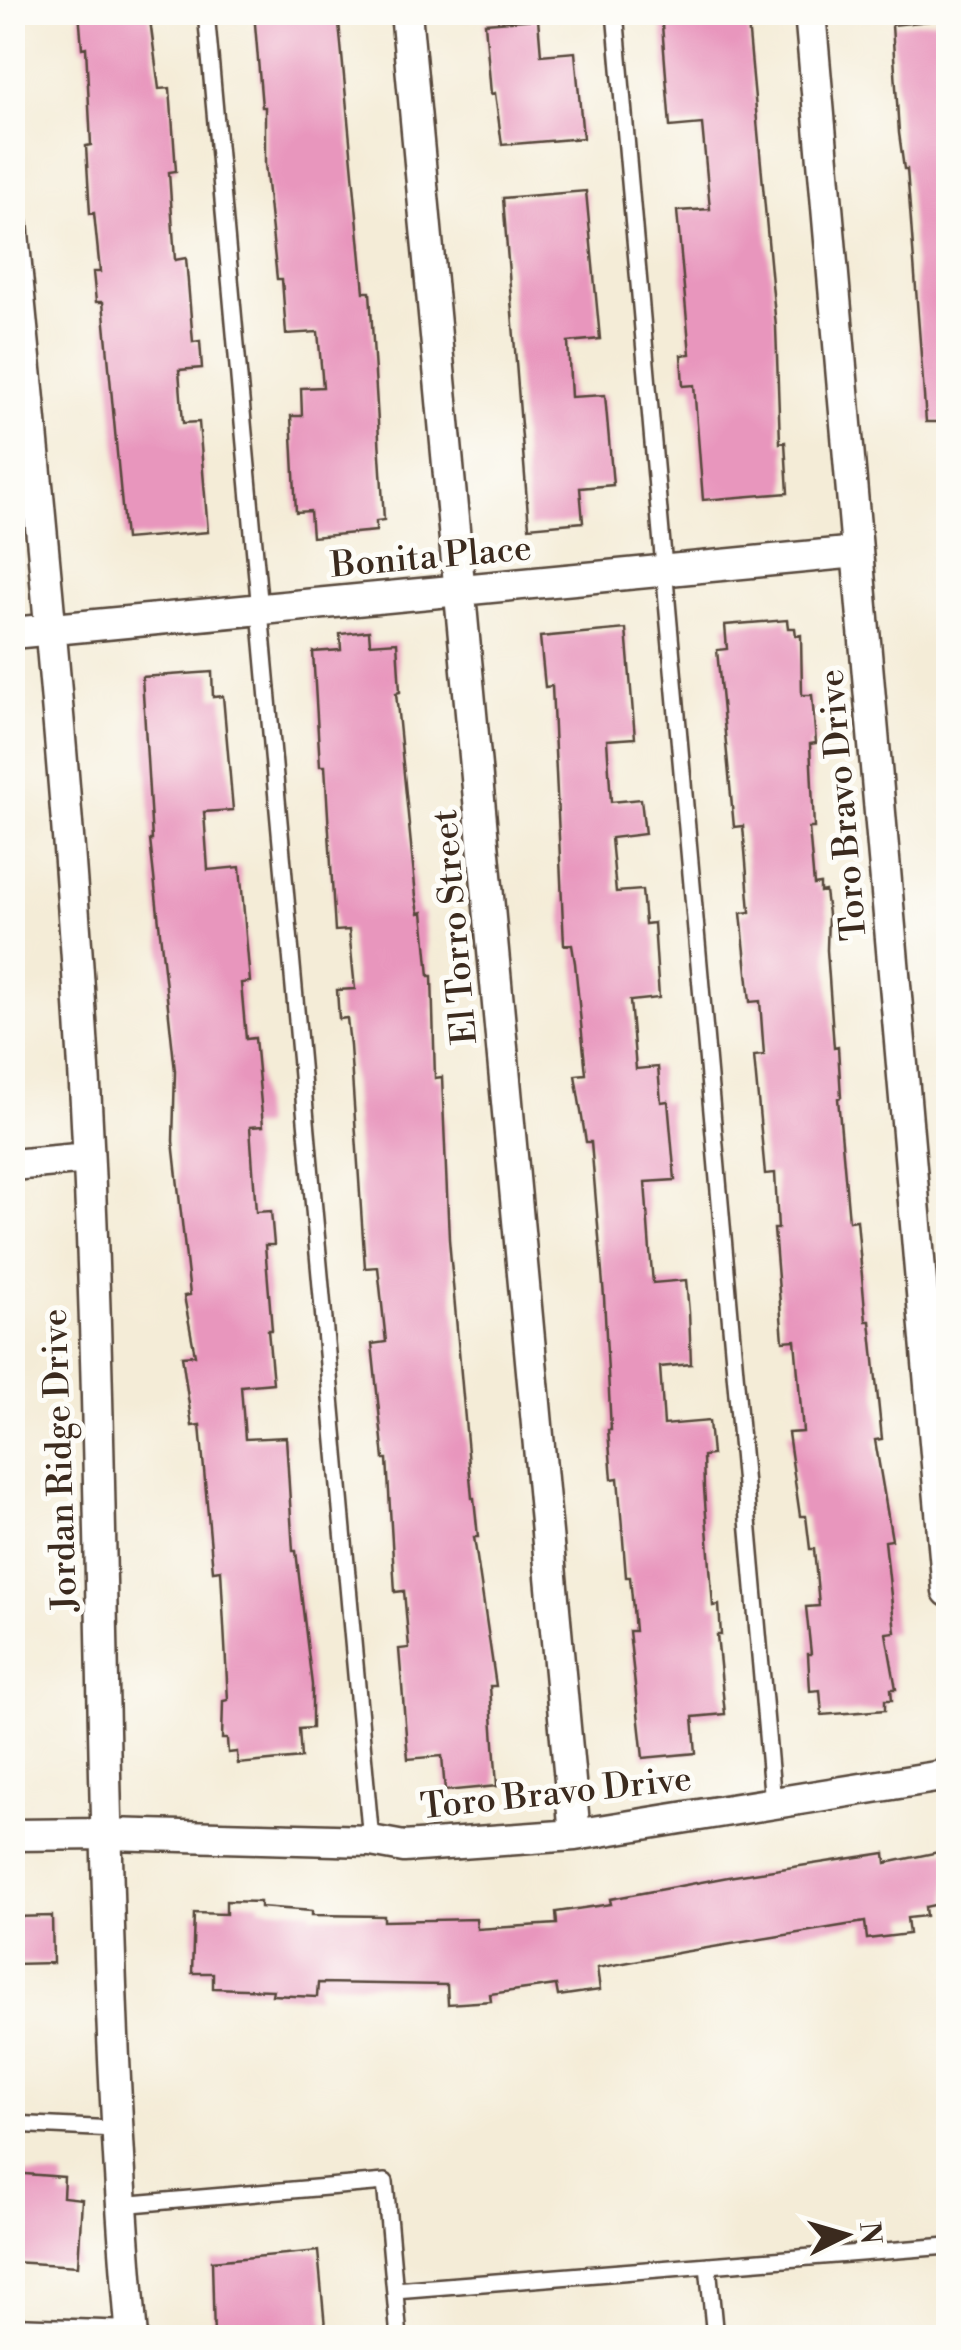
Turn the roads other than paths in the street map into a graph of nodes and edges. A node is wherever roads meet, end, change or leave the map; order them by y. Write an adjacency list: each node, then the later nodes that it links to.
1 (206, 12): 9 (lane)
2 (406, 12): 8 (street, El Torro Street)
3 (615, 12): 7 (lane)
4 (810, 12): 6 (street, Toro Bravo Drive)
5 (12, 223): 10 (street, Jordan Ridge Drive)
6 (857, 552): 7 (street, Bonita Place); 14 (street, Toro Bravo Drive)
7 (663, 572): 8 (street, Bonita Place); 16 (lane)
8 (462, 592): 9 (street, Bonita Place); 18 (street, El Torro Street)
9 (258, 610): 10 (street, Bonita Place); 20 (lane)
10 (50, 629): 11 (street, Bonita Place); 12 (street, Jordan Ridge Drive)
11 (12, 632)
12 (88, 1158): 13 (street); 17 (street, Jordan Ridge Drive)
13 (12, 1166)
14 (948, 1591)
15 (948, 1770): 16 (street, Toro Bravo Drive)
16 (773, 1804): 18 (street, Toro Bravo Drive)
17 (107, 1834): 19 (street, Toro Bravo Drive); 20 (street, Toro Bravo Drive); 22 (street, Jordan Ridge Drive)
18 (574, 1835): 20 (street, Toro Bravo Drive)
19 (12, 1836)
20 (371, 1841)
21 (12, 2124): 22 (lane)
22 (116, 2130): 23 (street, Jordan Ridge Drive)
23 (120, 2205): 26 (lane); 28 (street, Jordan Ridge Drive)
24 (948, 2246): 25 (lane)
25 (708, 2265): 26 (lane); 30 (lane)
26 (395, 2290): 29 (lane)
27 (12, 2334): 28 (street)
28 (132, 2337)
29 (399, 2338)
30 (715, 2338)

